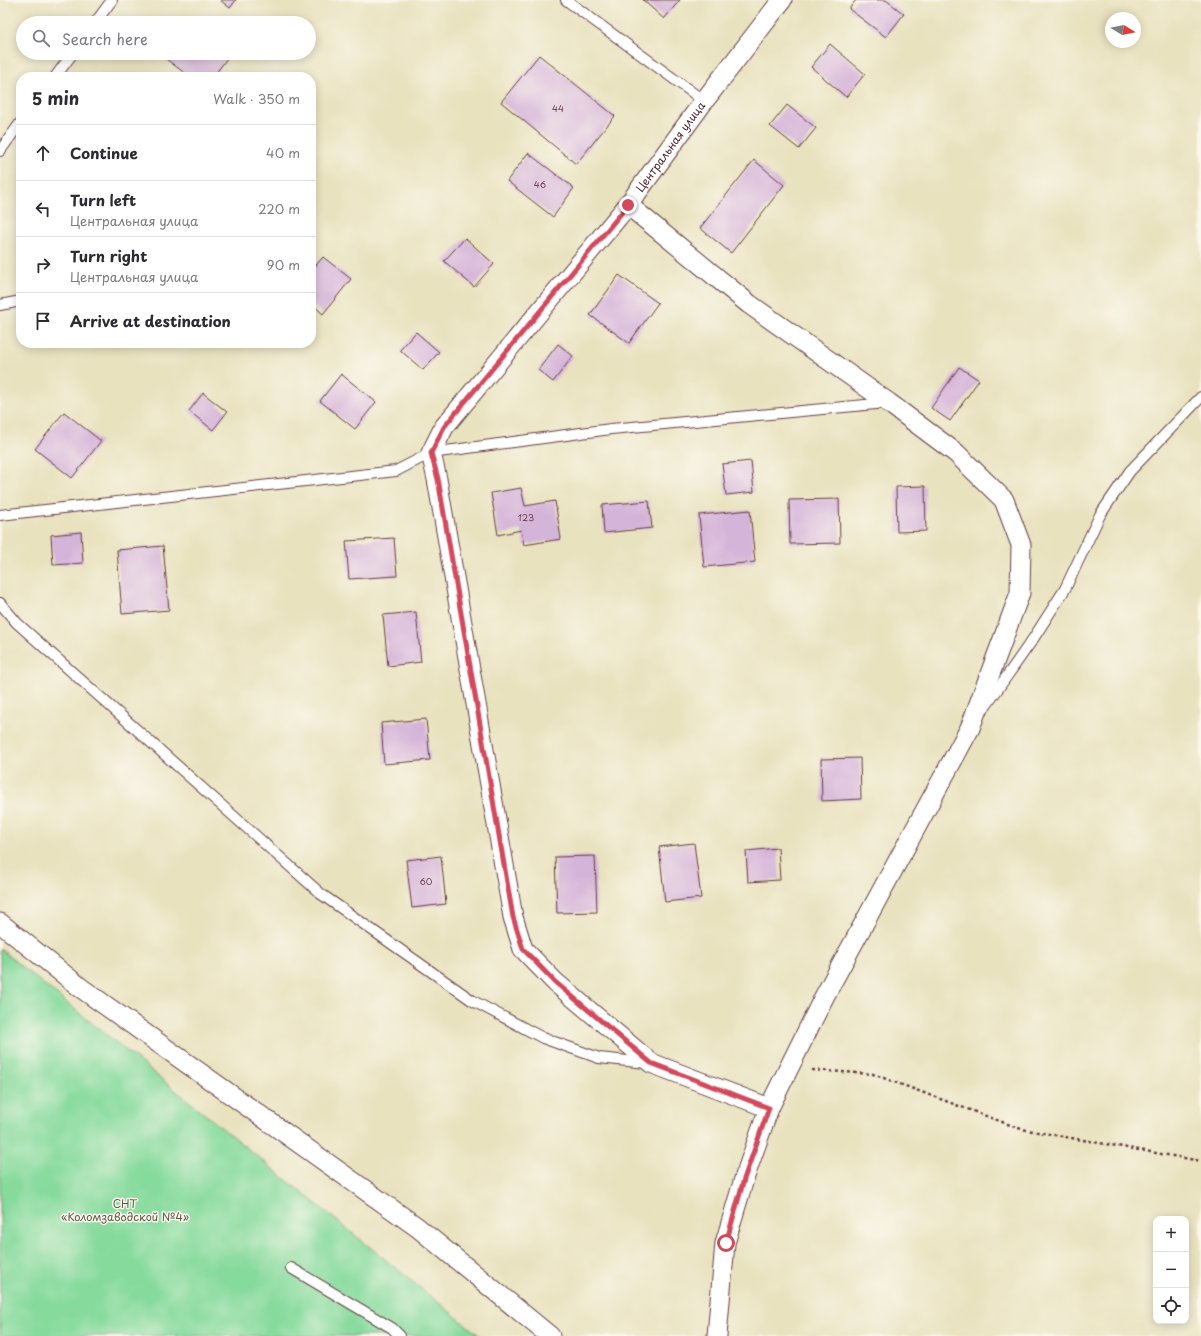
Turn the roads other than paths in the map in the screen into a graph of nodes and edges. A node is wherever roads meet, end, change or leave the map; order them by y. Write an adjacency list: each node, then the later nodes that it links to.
1 (112, 0): 4 (lane)
2 (566, 0): 7 (lane)
3 (782, 0): 7 (street, Центральная улица)
4 (100, 16)
5 (67, 60): 6 (lane)
6 (59, 72)
7 (704, 101): 10 (street, Центральная улица)
8 (16, 129): 9 (lane)
9 (0, 151)
10 (628, 205): 14 (street); 15 (street, Центральная улица)
11 (16, 302): 12 (lane)
12 (0, 305)
13 (1201, 396): 18 (lane)
14 (889, 403): 15 (lane); 18 (street)
15 (431, 453): 16 (lane); 20 (street)
16 (0, 515)
17 (0, 603): 20 (lane)
18 (970, 728): 21 (street)
19 (0, 923): 24 (street)
20 (651, 1063): 21 (street)
21 (769, 1108): 25 (street)
22 (291, 1268): 23 (lane)
23 (400, 1336)
24 (550, 1336)
25 (717, 1336)

